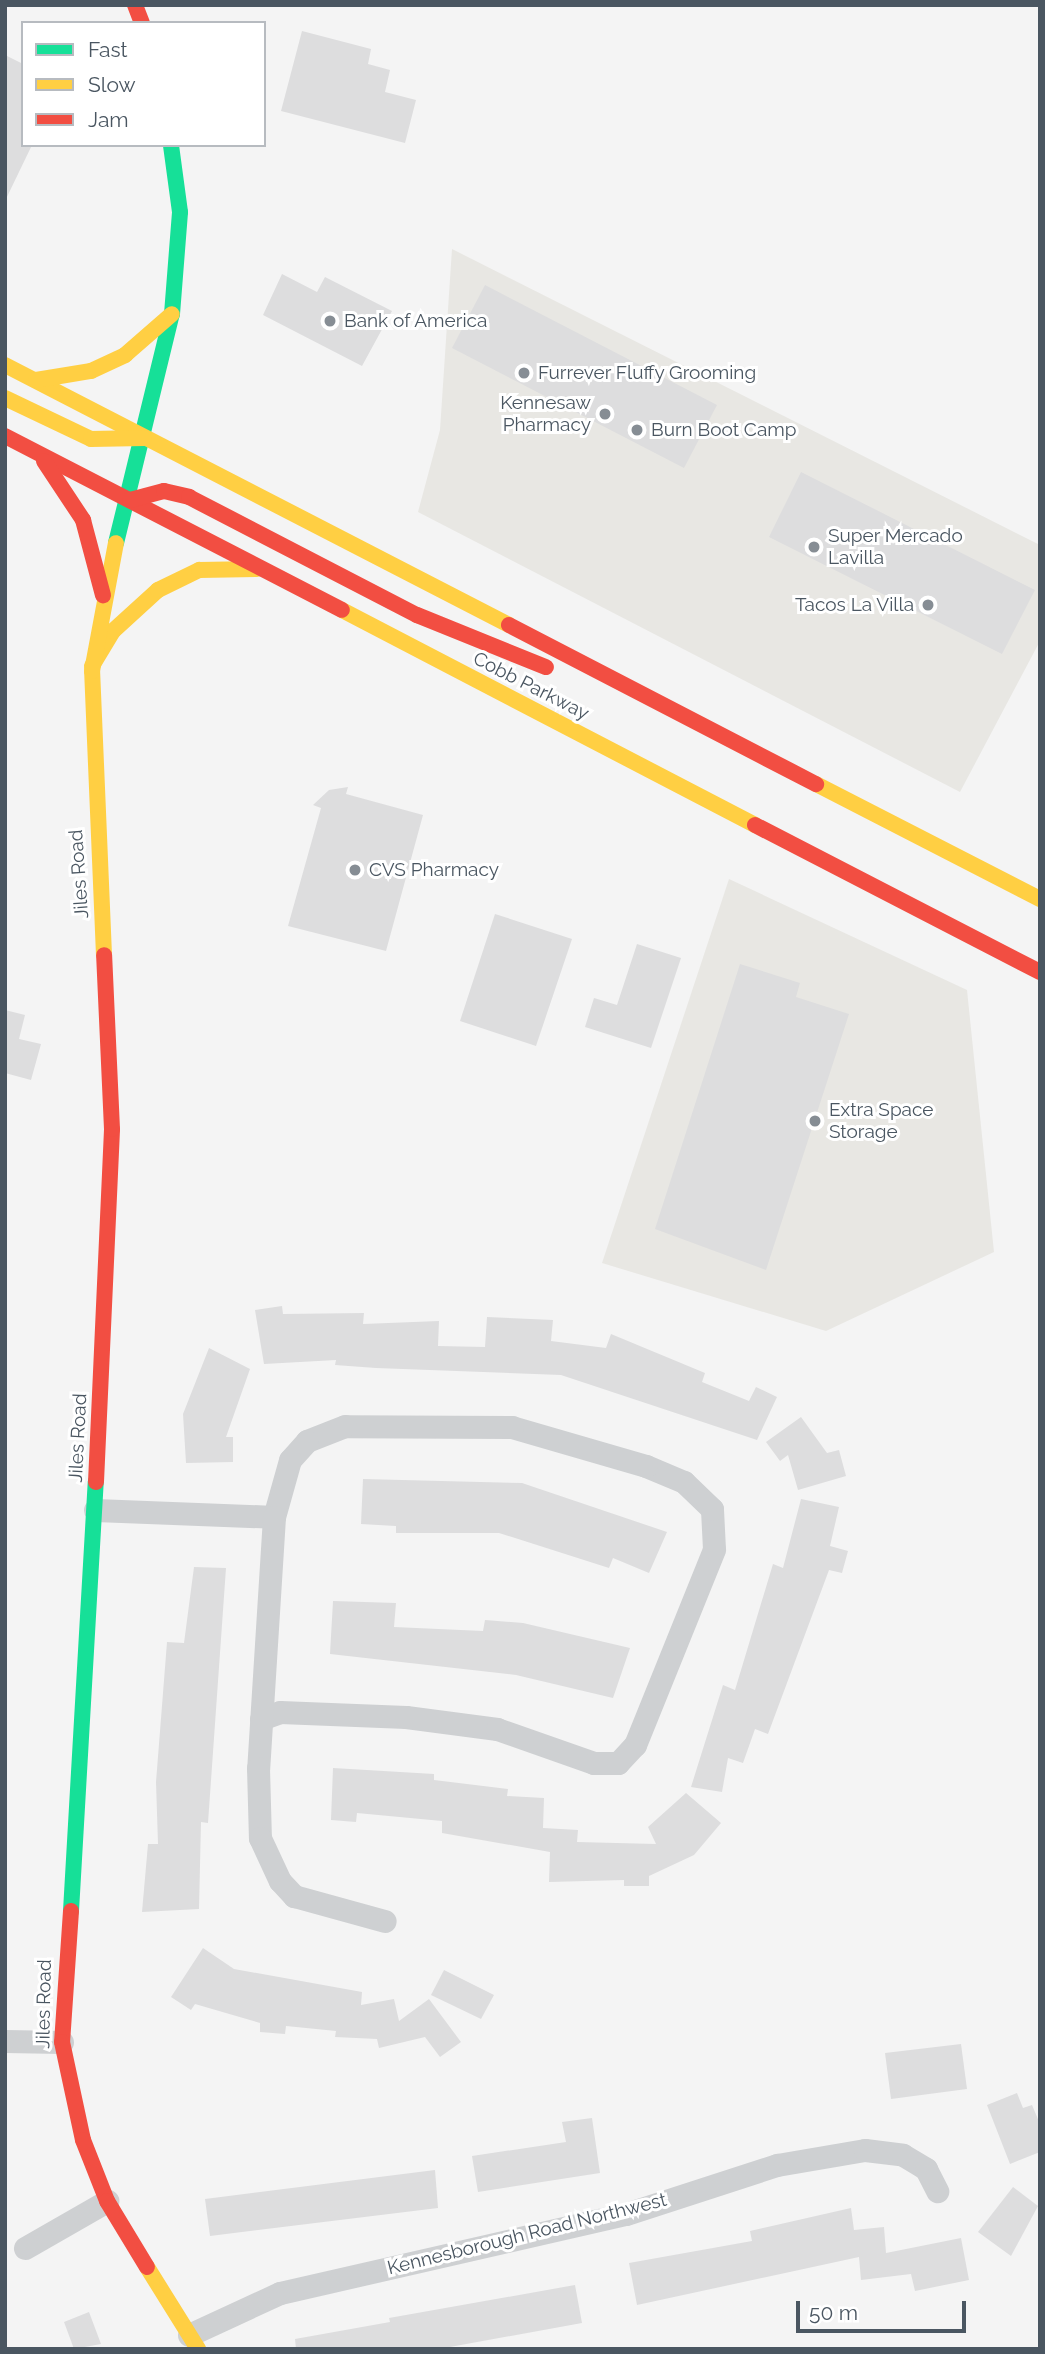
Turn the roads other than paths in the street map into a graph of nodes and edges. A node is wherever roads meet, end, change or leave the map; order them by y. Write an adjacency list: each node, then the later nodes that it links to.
1 (171, 147): 2 (main road, Jiles Road)
2 (172, 314): 4 (main road); 7 (main road, Jiles Road)
3 (5, 365): 4 (main road)
4 (36, 380): 7 (main road)
5 (5, 398): 7 (main road)
6 (5, 436): 8 (main road, Cobb Parkway)
7 (147, 437): 9 (main road, Jiles Road); 13 (main road)
8 (27, 447): 9 (main road, Cobb Parkway); 11 (main road)
9 (130, 500): 10 (main road, Cobb Parkway); 11 (main road, Jiles Road); 13 (main road)
10 (262, 569): 12 (main road); 15 (main road, Cobb Parkway)
11 (103, 595): 12 (main road, Jiles Road)
12 (92, 666): 16 (main road, Jiles Road)
13 (617, 680): 14 (main road)
14 (1040, 899)
15 (1040, 972)
16 (95, 1510): 17 (street); 21 (main road, Jiles Road)
17 (274, 1517): 18 (street); 18 (street)
18 (261, 1719): 19 (street)
19 (385, 1921)
20 (5, 2040): 21 (street)
21 (62, 2042): 23 (main road, Jiles Road)
22 (937, 2191): 25 (street, Kennesborough Road Northwest)
23 (107, 2201): 24 (street); 25 (main road, Jiles Road)
24 (25, 2248)
25 (194, 2342)

